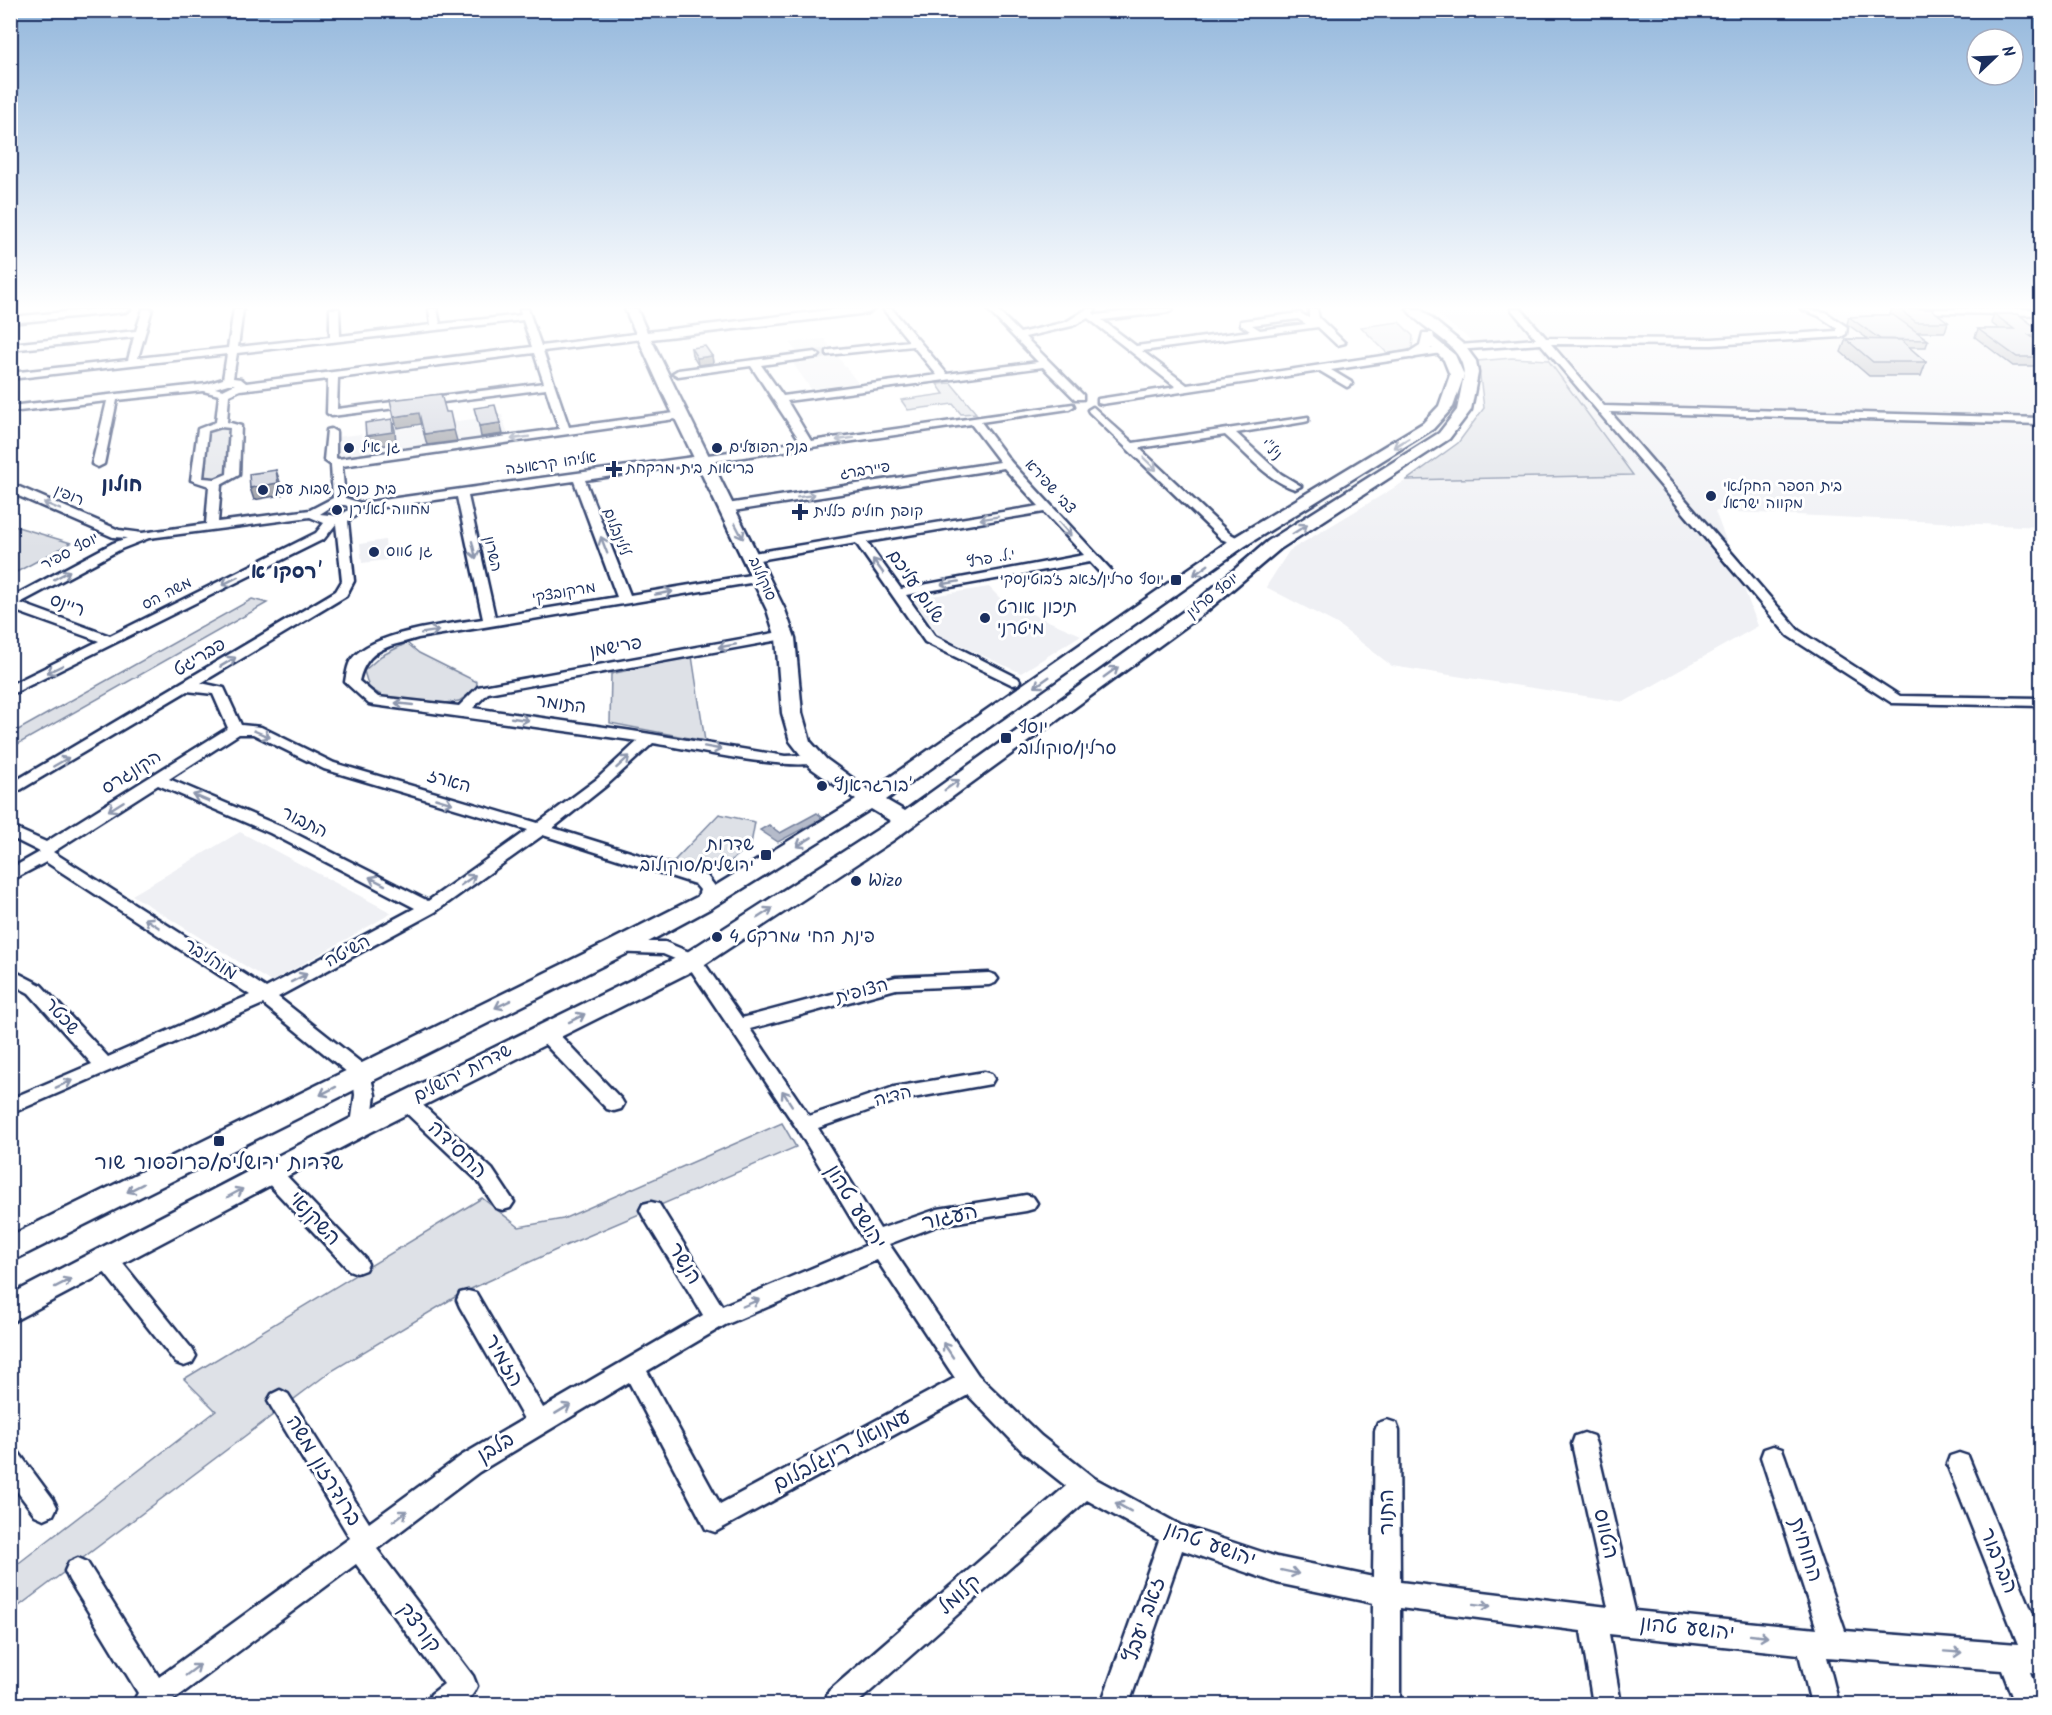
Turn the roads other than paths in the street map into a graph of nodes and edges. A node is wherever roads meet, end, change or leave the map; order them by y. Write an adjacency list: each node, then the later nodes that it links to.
1 (199, 389): 24 (street)
2 (200, 389): 19 (street)
3 (209, 389): 16 (street)
4 (232, 389): 16 (street)
5 (333, 389): 6 (street)
6 (519, 389)
7 (551, 389): 30 (street)
8 (669, 389): 25 (main road, סוקולוב)
9 (773, 389): 18 (street)
10 (854, 389): 18 (street)
11 (1071, 389): 17 (street)
12 (1185, 389): 20 (street)
13 (1452, 389): 55 (main road, יוסף סרלין, one-way to 55)
14 (1468, 389): 56 (main road, יוסף סרלין, one-way to 14)
15 (1584, 389): 22 (street)
16 (224, 393): 29 (street)
17 (1079, 397): 20 (street); 21 (street)
18 (780, 399): 33 (street)
19 (112, 401): 24 (street); 36 (street)
20 (1102, 401): 23 (street)
21 (1069, 406): 23 (street, אליהו קראוזה); 27 (street, אליהו קראוזה)
22 (1601, 409): 28 (street); 71 (street)
23 (1093, 410): 34 (street)
24 (10, 412)
25 (682, 415): 30 (street); 35 (main road, סוקולוב)
26 (1304, 419): 32 (street)
27 (974, 420): 33 (street, אליהו קראוזה, one-way to 33); 38 (street, צבי שפירא)
28 (2042, 421)
29 (222, 424): 40 (street); 40 (street)
30 (565, 431): 37 (street, one-way to 37)
31 (332, 432): 37 (street)
32 (1229, 432): 34 (street); 41 (street, ניל"י)
33 (808, 444): 35 (street, אליהו קראוזה)
34 (1132, 447): 55 (street, one-way to 55)
35 (704, 460): 39 (street, אליהו קראוזה); 46 (main road, סוקולוב)
36 (98, 464)
37 (336, 464): 44 (street)
38 (1007, 464): 46 (street, פיירברג, one-way to 38); 47 (street, צבי שפירא)
39 (578, 477): 43 (street, אליהו קראוזה); 62 (street, לילינבלום, one-way to 39)
40 (215, 483): 50 (street)
41 (1295, 486)
42 (13, 491): 54 (street, רופין, one-way to 42)
43 (462, 493): 45 (street, אליהו קראוזה); 64 (street, השרון, one-way to 64)
44 (339, 501): 45 (street); 48 (street)
45 (359, 507): 49 (street, משה הס)
46 (727, 508): 57 (main road, סוקולוב, one-way to 57)
47 (1047, 508): 53 (street, one-way to 53); 58 (street, צבי שפירא, one-way to 58)
48 (314, 513): 49 (street); 50 (street)
49 (337, 519): 51 (street, פבריגט); 52 (street, משה הס)
50 (212, 526): 54 (street, יוסף ספיר)
51 (344, 534): 52 (street); 69 (street, פבריגט, one-way to 51)
52 (320, 536): 66 (street, משה הס, one-way to 66)
53 (859, 539): 57 (street); 61 (street, שלום עליכם, one-way to 53)
54 (117, 540): 63 (street, יוסף ספיר, one-way to 54)
55 (1229, 544): 56 (main road); 76 (main road, יוסף סרלין, one-way to 76)
56 (1274, 545): 81 (main road, יוסף סרלין, one-way to 56)
57 (753, 557): 60 (main road, סוקולוב)
58 (1090, 558): 59 (street, צבי שפירא); 61 (street, י.ל. פרץ, one-way to 61)
59 (1106, 572)
60 (762, 577): 62 (street, מרקובצקי, one-way to 60); 65 (main road, סוקולוב)
61 (898, 592): 68 (street, שלום עליכם)
62 (625, 600): 64 (street, מרקובצקי)
63 (10, 603): 66 (street, ריינס)
64 (490, 622): 67 (street, מרקובצקי, one-way to 64)
65 (785, 635): 72 (street, פרישמן, one-way to 72); 75 (main road, סוקולוב)
66 (111, 641): 70 (street, משה הס, one-way to 70)
67 (374, 647): 72 (street, התומר, one-way to 67)
68 (1013, 681)
69 (188, 687): 73 (street); 79 (street, פבריגט, one-way to 69)
70 (10, 691)
71 (2042, 702)
72 (462, 711): 74 (street, התומר, one-way to 74)
73 (236, 729): 78 (street, הקונגרס); 83 (street, הארז, one-way to 83)
74 (650, 738): 75 (street, התומר, one-way to 75); 83 (street, השיטה, one-way to 74)
75 (813, 760): 77 (main road, סוקולוב)
76 (914, 771): 77 (main road); 80 (main road, יוסף סרלין)
77 (840, 779): 80 (main road, סוקולוב); 82 (main road)
78 (159, 780): 85 (street, הקונגרס, one-way to 85); 88 (street, התבור, one-way to 78)
79 (10, 791)
80 (871, 800): 81 (main road, סוקולוב); 82 (main road)
81 (904, 819): 90 (main road, שדרות ירושלים, one-way to 81)
82 (836, 822): 87 (main road, one-way to 87)
83 (541, 829): 87 (street, הארז); 88 (street, השיטה, one-way to 83)
84 (10, 831): 85 (street, מוהליבר)
85 (46, 852): 86 (street, הקונגרס); 93 (street, מוהליבר, one-way to 85)
86 (10, 876)
87 (705, 902): 89 (main road)
88 (429, 908): 93 (street, השיטה, one-way to 88)
89 (617, 948): 90 (street); 97 (main road, one-way to 97)
90 (693, 960): 94 (street, יהושע טהון); 95 (main road, שדרות ירושלים, one-way to 90)
91 (10, 975): 96 (street, שכטר)
92 (989, 979): 94 (street, הצופית)
93 (265, 996): 96 (street, השיטה); 97 (street, מוהליבר)
94 (739, 1025): 103 (street, יהושע טהון, one-way to 94)
95 (546, 1033): 99 (main road, שדרות ירושלים); 100 (street)
96 (105, 1066): 101 (street, השיטה, one-way to 96)
97 (362, 1074): 102 (street); 109 (main road, one-way to 109)
98 (984, 1079): 103 (street, הדיה)
99 (407, 1102): 102 (main road, שדרות ירושלים); 105 (street, החסידה)
100 (614, 1104)
101 (10, 1107)
102 (361, 1125): 104 (main road, שדרות ירושלים)
103 (805, 1125): 108 (street, יהושע טהון)
104 (272, 1174): 110 (main road, שדרות ירושלים, one-way to 104); 111 (street, השקנאי)
105 (503, 1202)
106 (1026, 1203): 108 (street, העגור)
107 (651, 1210): 114 (street, הנשר)
108 (878, 1245): 114 (street, בלבן, one-way to 108); 117 (street, יהושע טהון, one-way to 108)
109 (10, 1250)
110 (108, 1261): 113 (main road, שדרות ירושלים, one-way to 110); 115 (street)
111 (357, 1264)
112 (468, 1300): 119 (street, הזמיר)
113 (10, 1310)
114 (717, 1318): 116 (street, בלבן)
115 (184, 1356)
116 (633, 1368): 117 (street, עמנואל רינגלבלום); 119 (street, בלבן, one-way to 116)
117 (970, 1382): 125 (street, יהושע טהון)
118 (280, 1401): 128 (street, ברודרזון משה)
119 (539, 1423): 128 (street, בלבן, one-way to 119)
120 (1387, 1431): 130 (street, התור)
121 (1584, 1444): 132 (street, הטווס)
122 (1773, 1457): 133 (street, החוחית)
123 (10, 1461): 126 (street)
124 (1959, 1464): 135 (street, הברבור)
125 (1085, 1486): 127 (street, יהושע טהון, one-way to 125); 138 (street, קלומל)
126 (44, 1507)
127 (1174, 1535): 130 (street, יהושע טהון, one-way to 130); 139 (street, זאב יעבץ)
128 (362, 1544): 136 (street, בלבן, one-way to 128); 137 (street, קורצק)
129 (78, 1571): 136 (street)
130 (1388, 1593): 131 (street, יהושע טהון, one-way to 131); 140 (street, התור)
131 (1593, 1619): 132 (street, יהושע טהון); 141 (street)
132 (1625, 1623): 133 (street, יהושע טהון, one-way to 133)
133 (1823, 1642): 134 (street, יהושע טהון, one-way to 134); 142 (street, החוחית)
134 (2010, 1656): 135 (street, יהושע טהון); 143 (street)
135 (2039, 1659)
136 (151, 1701)
137 (441, 1704)
138 (842, 1704)
139 (1115, 1704)
140 (1386, 1704)
141 (1607, 1704)
142 (1826, 1704)
143 (2029, 1704)

